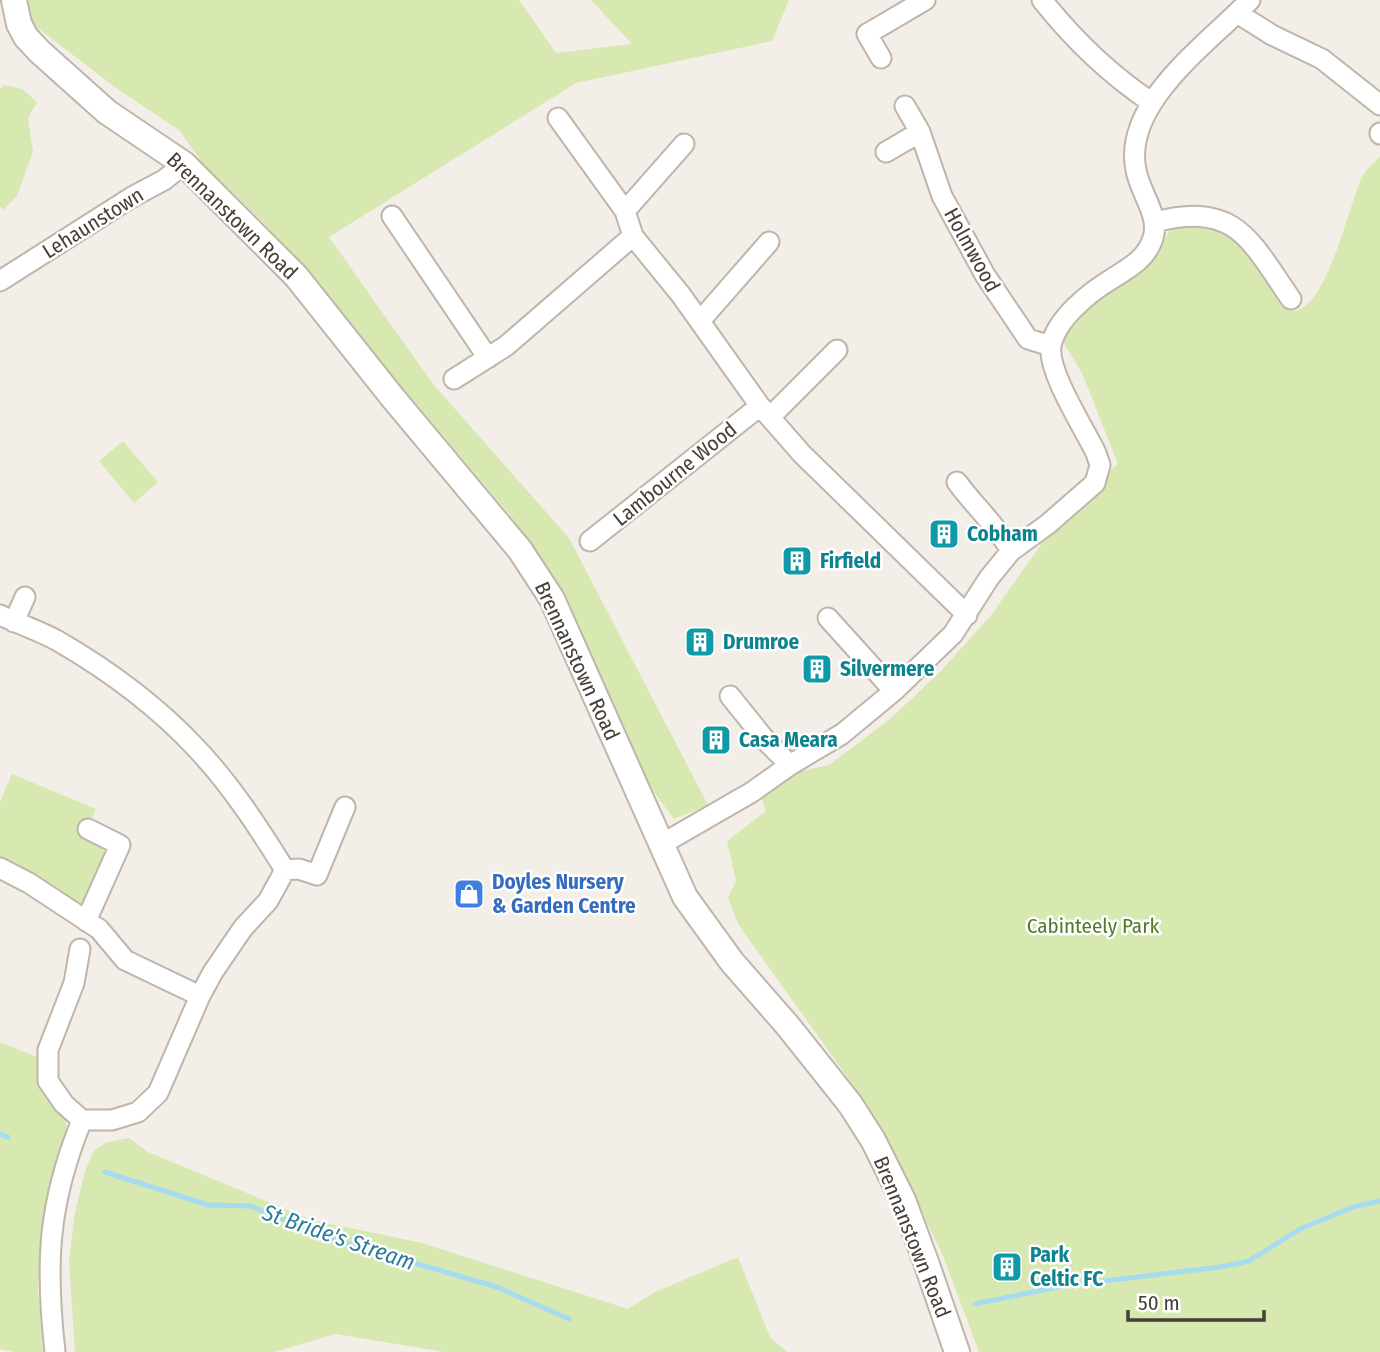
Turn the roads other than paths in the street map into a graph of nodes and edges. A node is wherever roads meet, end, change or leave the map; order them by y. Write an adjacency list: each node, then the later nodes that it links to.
1 (15, 0): 13 (street, Brennanstown Road)
2 (925, 0): 5 (street)
3 (1042, 0): 6 (street)
4 (1244, 6): 6 (street); 7 (street)
5 (881, 58)
6 (1151, 102): 16 (street)
7 (1380, 105)
8 (905, 106): 10 (street, Holmwood)
9 (558, 118): 14 (street)
10 (920, 132): 12 (street); 22 (street, Holmwood)
11 (684, 144): 14 (street)
12 (886, 152)
13 (184, 164): 19 (street, Lehaunstown); 39 (street, Brennanstown Road)
14 (625, 211): 17 (street)
15 (392, 216): 24 (street)
16 (1155, 222): 20 (street); 22 (street)
17 (633, 236): 21 (street); 24 (street)
18 (769, 242): 21 (street)
19 (0, 281)
20 (1291, 299)
21 (700, 321): 26 (street)
22 (1051, 346): 29 (street)
23 (837, 350): 26 (street, Lambourne Wood)
24 (488, 358): 25 (street)
25 (454, 379)
26 (765, 411): 28 (street, Lambourne Wood); 31 (street)
27 (957, 482): 29 (street)
28 (590, 541)
29 (1010, 551): 31 (street)
30 (24, 597): 32 (street)
31 (967, 615): 34 (street)
32 (7, 618): 41 (street)
33 (828, 618): 34 (street)
34 (894, 691): 36 (street)
35 (730, 696): 36 (street)
36 (790, 765): 39 (street)
37 (345, 807): 41 (street)
38 (88, 829): 42 (street)
39 (662, 844): 47 (street, Brennanstown Road)
40 (0, 867): 42 (street)
41 (285, 870): 44 (street)
42 (86, 921): 44 (street)
43 (80, 949): 45 (street)
44 (200, 996): 45 (street)
45 (82, 1120): 46 (street)
46 (55, 1352)
47 (957, 1352)

